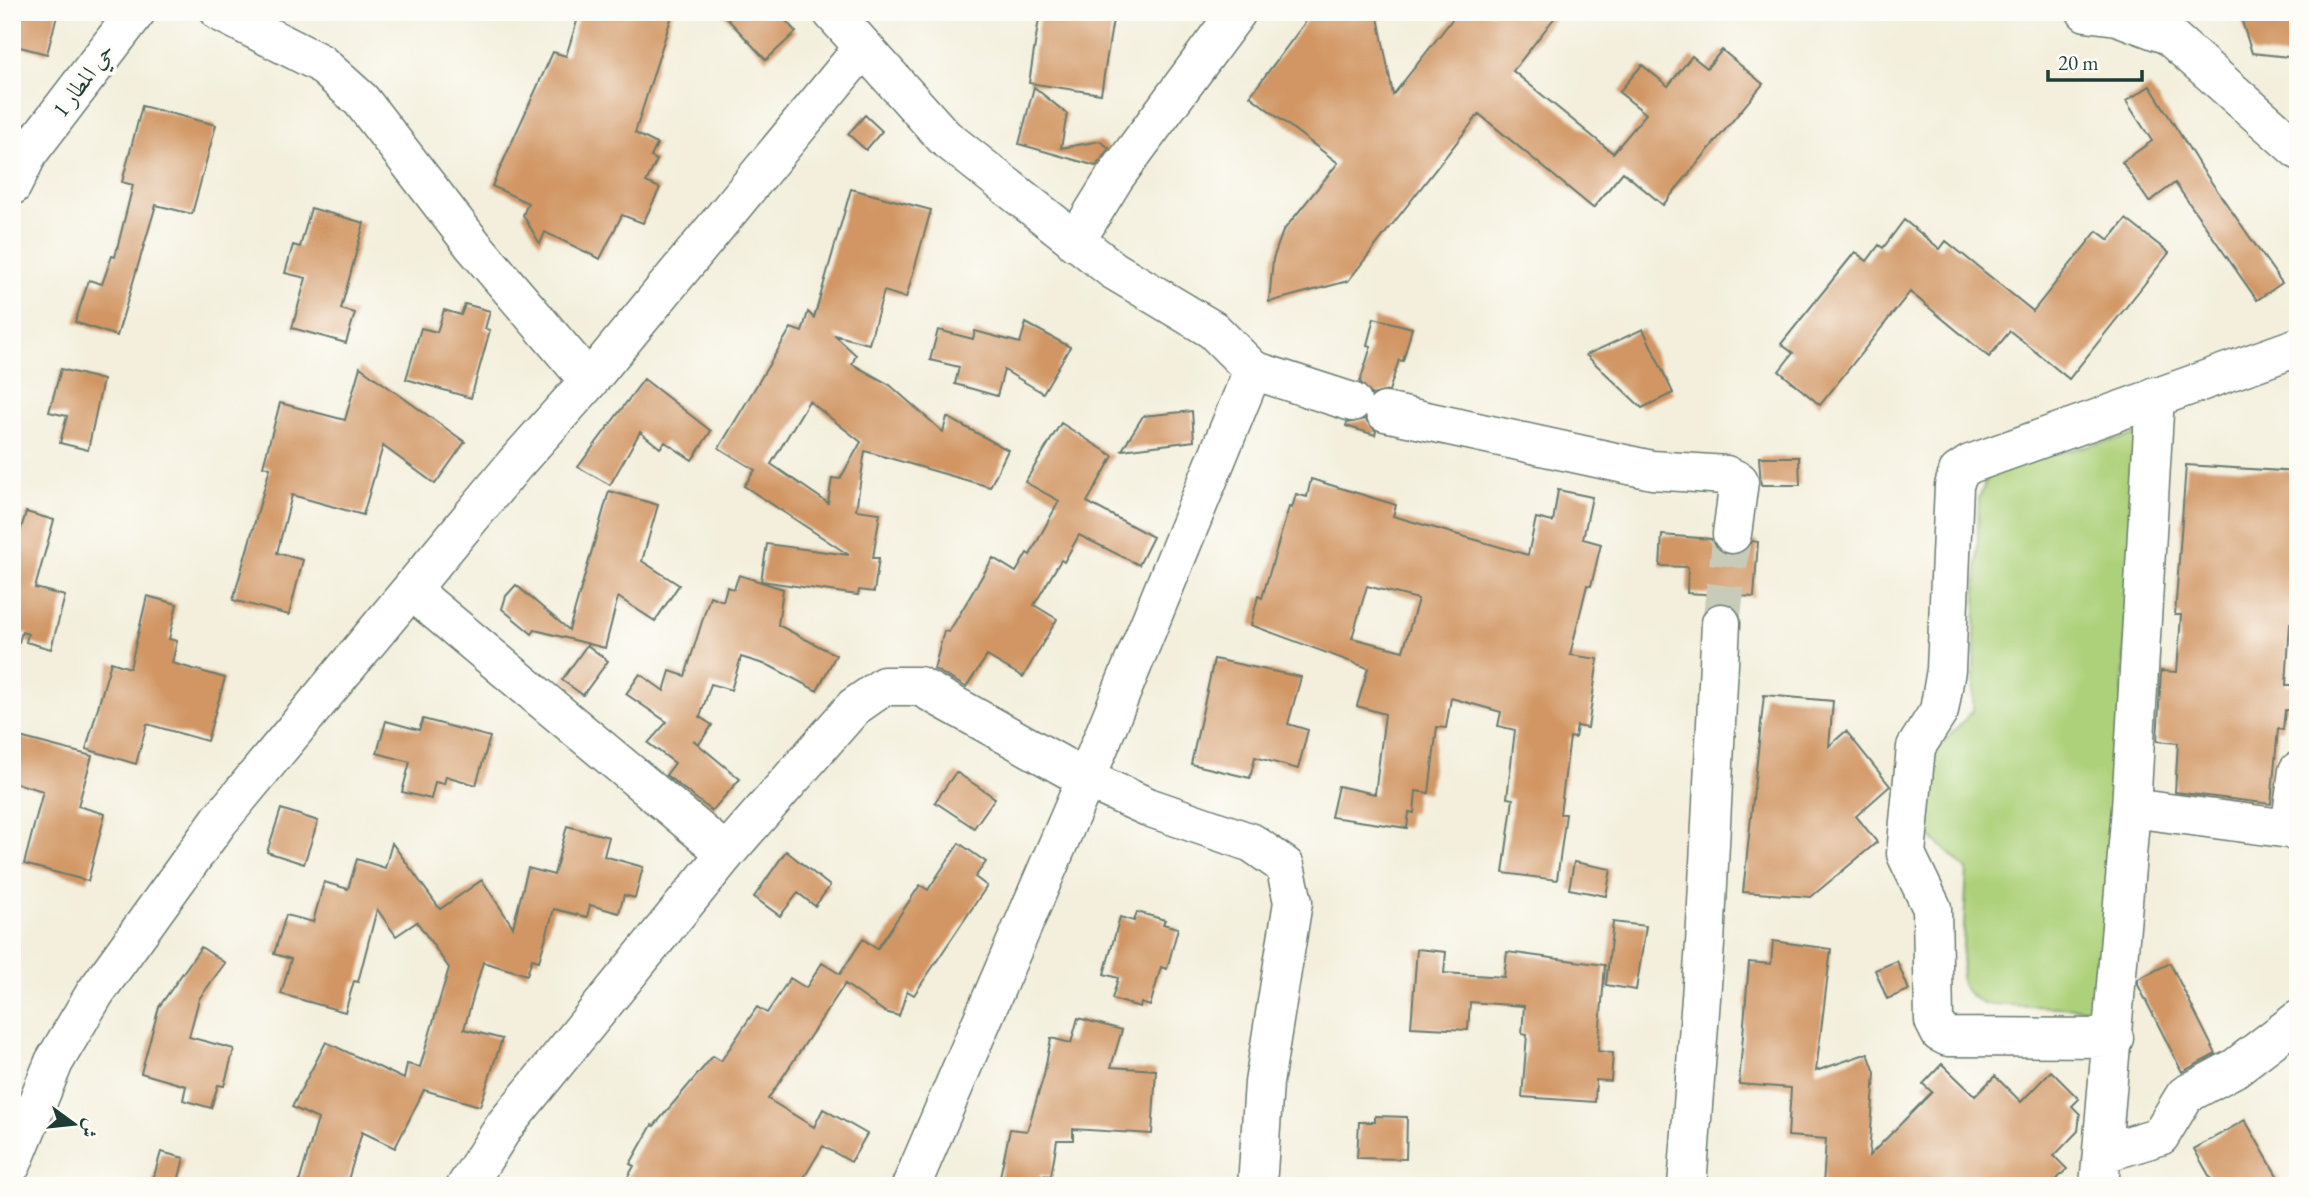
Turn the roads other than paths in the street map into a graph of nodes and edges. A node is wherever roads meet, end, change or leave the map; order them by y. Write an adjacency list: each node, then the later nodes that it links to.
1 (136, 12): 8 (street, حي المطار 1)
2 (220, 12): 12 (street)
3 (832, 12): 6 (street)
4 (1237, 12): 9 (street)
5 (2086, 12): 7 (street)
6 (862, 49): 9 (street); 12 (street)
7 (2298, 150)
8 (12, 186)
9 (1075, 242): 11 (street)
10 (2298, 347): 13 (street)
11 (1253, 370): 14 (street); 18 (street)
12 (589, 382): 15 (street)
13 (2155, 396): 19 (street); 23 (street)
14 (1732, 534)
15 (412, 591): 21 (street); 24 (street)
16 (1721, 623): 29 (street)
17 (2298, 771): 20 (street)
18 (1086, 779): 21 (street); 27 (street); 28 (street)
19 (2131, 808): 20 (street); 23 (street)
20 (2294, 831)
21 (726, 853): 26 (street)
22 (2298, 1020): 25 (street)
23 (2114, 1038): 25 (street)
24 (12, 1164)
25 (2102, 1170)
26 (466, 1186)
27 (911, 1186)
28 (1257, 1186)
29 (1687, 1186)

